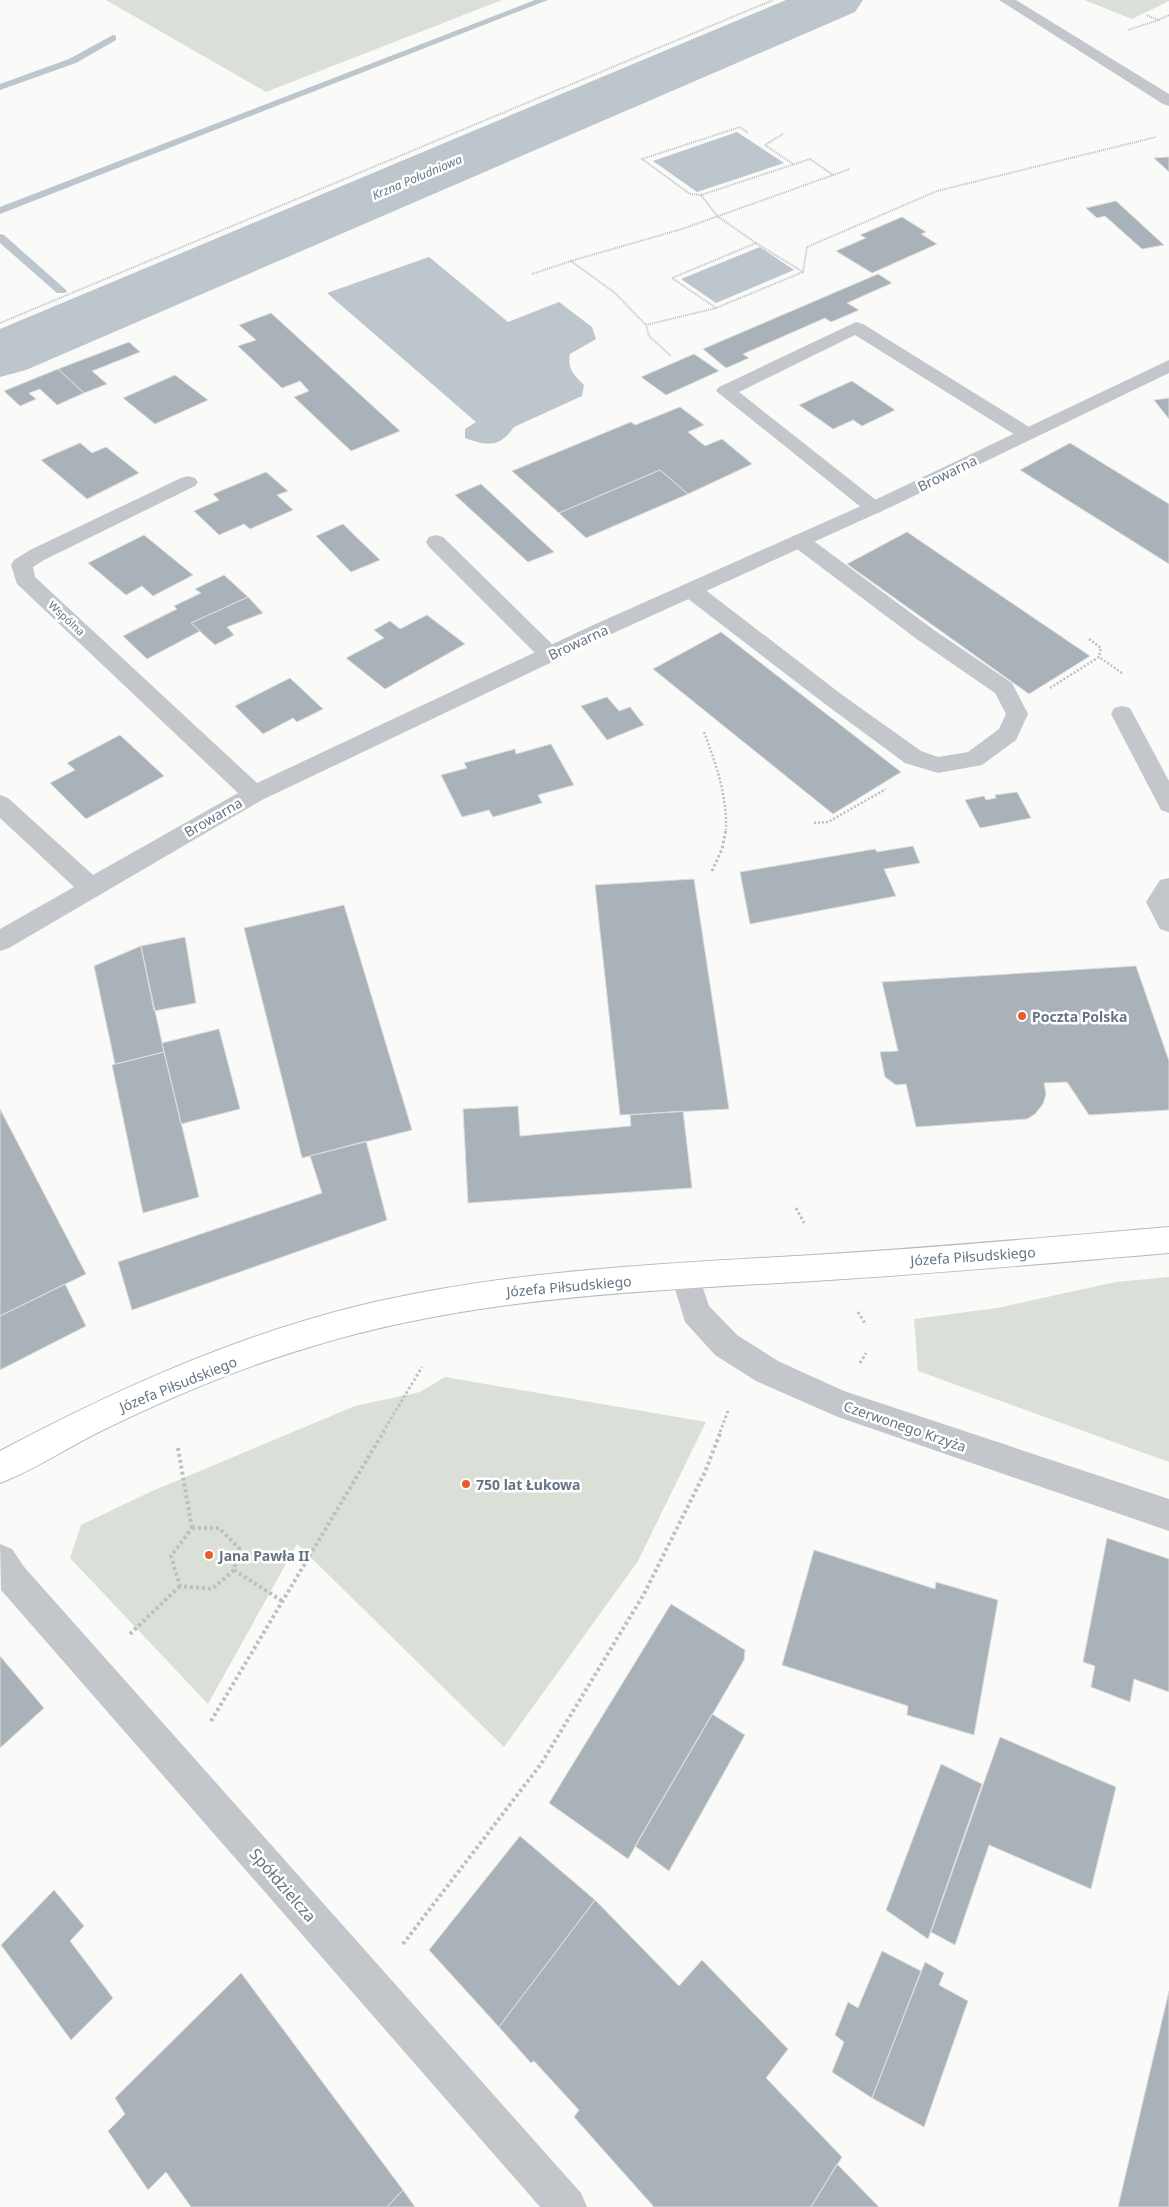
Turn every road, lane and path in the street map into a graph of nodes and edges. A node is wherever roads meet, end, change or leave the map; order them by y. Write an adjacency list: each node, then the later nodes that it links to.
1 (773, 0): 20 (path)
2 (802, 0): 22 (path)
3 (1006, 0): 6 (street)
4 (1169, 15): 5 (path)
5 (1159, 20)
6 (1169, 101)
7 (748, 133): 13 (path)
8 (784, 134): 10 (path)
9 (1162, 135): 17 (path)
10 (794, 164): 12 (path); 13 (path)
11 (850, 169): 12 (path)
12 (833, 175): 14 (path)
13 (701, 194): 14 (path)
14 (717, 216): 15 (path); 16 (path)
15 (756, 243): 17 (path); 19 (path)
16 (571, 261): 18 (path); 21 (path)
17 (803, 272): 19 (path)
18 (532, 274)
19 (716, 308): 21 (path)
20 (0, 323)
21 (646, 325): 23 (path)
22 (0, 338)
23 (671, 356)
24 (1169, 366): 25 (street, Browarna)
25 (1027, 434): 27 (street, Browarna); 27 (street)
26 (188, 482): 39 (street, Wspólna)
27 (874, 508): 28 (street, Browarna)
28 (800, 541): 30 (street, Browarna); 35 (street)
29 (436, 542): 32 (street)
30 (691, 590): 32 (street, Browarna); 38 (street)
31 (1089, 639): 33 (path)
32 (550, 655): 39 (street, Browarna)
33 (1099, 657): 34 (path); 35 (path)
34 (1127, 676)
35 (1015, 709): 38 (street)
36 (1122, 714): 41 (street)
37 (704, 732): 43 (path)
38 (931, 763): 42 (path)
39 (254, 794): 45 (street, Browarna)
40 (0, 804): 45 (street)
41 (1169, 804)
42 (814, 823)
43 (712, 871)
44 (1169, 887): 46 (street)
45 (90, 888): 47 (street, Browarna)
46 (1169, 922)
47 (0, 941)
48 (1169, 1240): 49 (main road, Józefa Piłsudskiego)
49 (686, 1276): 53 (main road, Józefa Piłsudskiego); 54 (street, Czerwonego Krzyża)
50 (422, 1367): 59 (path)
51 (728, 1411): 62 (path)
52 (178, 1448): 55 (path)
53 (0, 1468)
54 (1169, 1515)
55 (192, 1528): 57 (path); 58 (path)
56 (0, 1560): 63 (street, Spółdzielcza)
57 (234, 1570): 58 (path); 59 (path)
58 (180, 1586): 60 (path)
59 (282, 1601): 61 (path)
60 (130, 1634)
61 (211, 1721)
62 (402, 1946)
63 (568, 2207)

